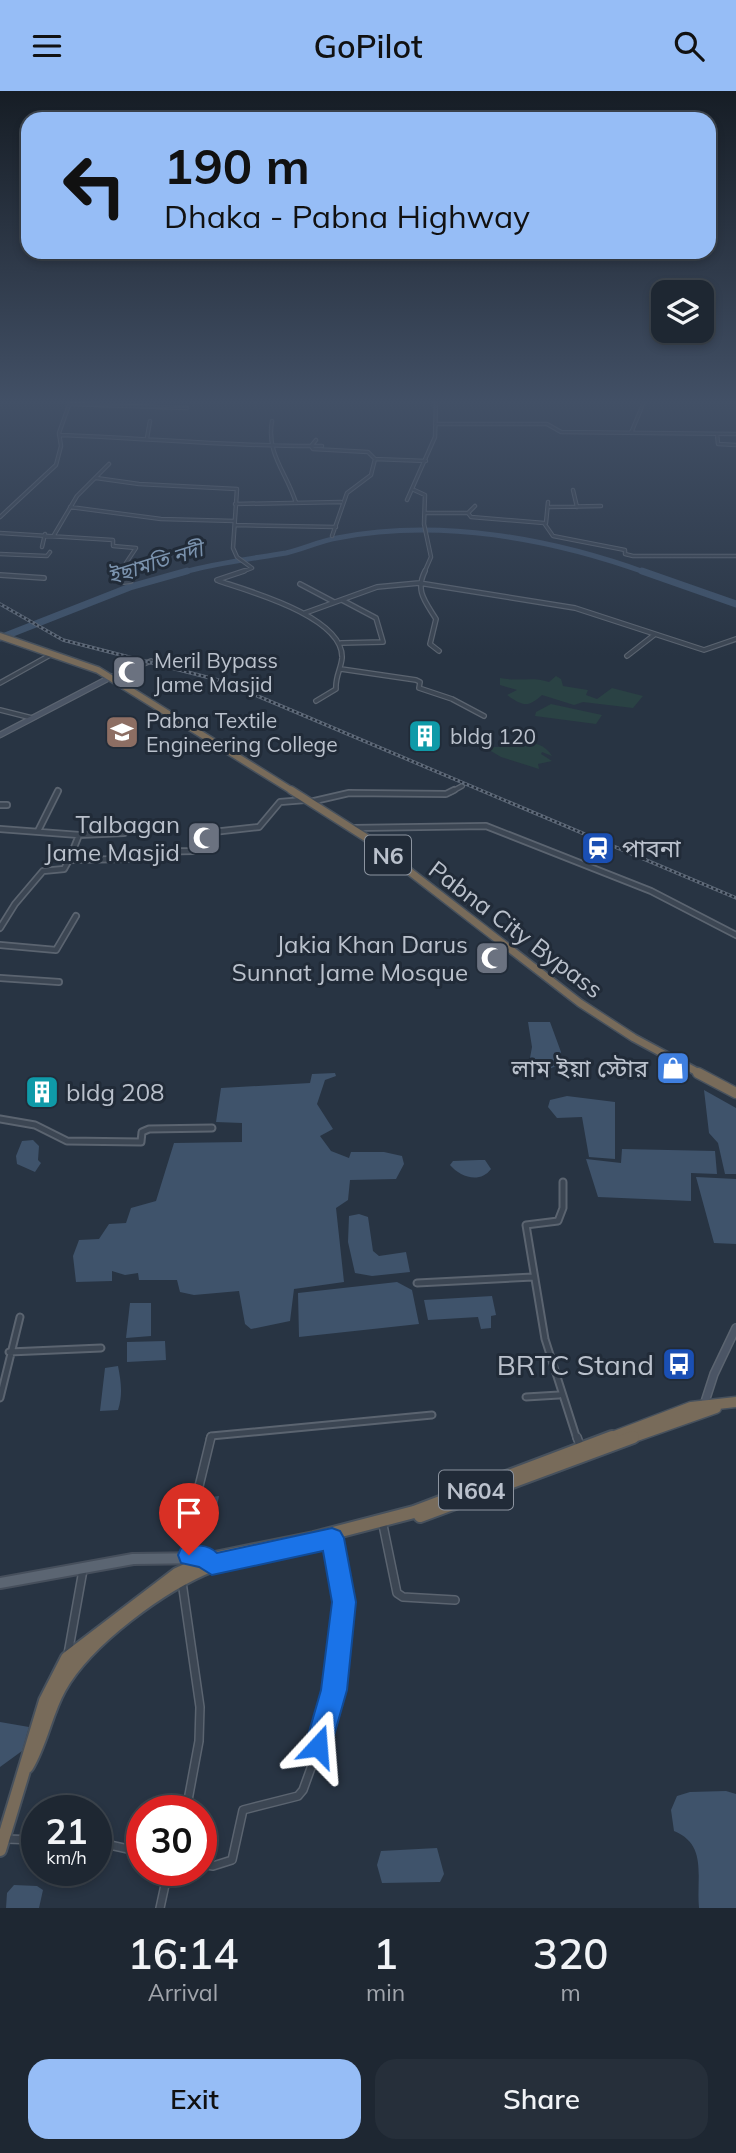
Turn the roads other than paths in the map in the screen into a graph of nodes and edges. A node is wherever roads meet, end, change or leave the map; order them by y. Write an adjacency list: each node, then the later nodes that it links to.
1 (33, 487): 21 (street)
2 (85, 487): 16 (street)
3 (193, 487): 13 (street)
4 (289, 487): 12 (street)
5 (352, 487): 10 (street)
6 (415, 487): 8 (street)
7 (573, 489): 18 (street)
8 (414, 490): 9 (street); 19 (street)
9 (407, 500)
10 (341, 502): 12 (street); 24 (street)
11 (548, 502): 17 (street)
12 (296, 503): 13 (street)
13 (235, 504): 22 (street)
14 (475, 506): 20 (street)
15 (601, 506): 18 (street)
16 (70, 507): 22 (street); 27 (street)
17 (550, 507): 18 (street); 23 (street)
18 (576, 507)
19 (425, 513): 20 (street); 36 (street)
20 (468, 513): 23 (street)
21 (0, 517)
22 (235, 523): 24 (street); 40 (street)
23 (546, 523): 32 (street)
24 (335, 527): 28 (street)
25 (0, 533): 26 (street)
26 (45, 534): 27 (street); 29 (street)
27 (54, 535): 35 (street)
28 (332, 537)
29 (42, 547)
30 (50, 552): 31 (street)
31 (0, 554)
32 (736, 556)
33 (0, 575): 34 (street)
34 (44, 578)
35 (124, 582)
36 (419, 583): 38 (street); 41 (street); 45 (street)
37 (300, 584): 39 (street)
38 (342, 600): 39 (street); 44 (street)
39 (335, 602): 40 (street)
40 (305, 613): 44 (street)
41 (654, 635): 43 (street); 47 (street)
42 (0, 636): 46 (highway, Pabna City Bypass / N6)
43 (736, 639)
44 (341, 643): 49 (street)
45 (439, 651)
46 (53, 654): 50 (highway, Pabna City Bypass / N6); 51 (street)
47 (627, 656)
48 (150, 661): 50 (street)
49 (341, 669): 52 (street); 54 (street)
50 (111, 677): 55 (main road); 59 (highway, Pabna City Bypass / N6)
51 (0, 683)
52 (316, 701)
53 (0, 710): 55 (street)
54 (484, 716)
55 (32, 718): 56 (main road)
56 (0, 735)
57 (462, 786): 59 (street)
58 (58, 791): 64 (street)
59 (308, 801): 62 (highway, Pabna City Bypass / N6); 67 (street)
60 (0, 805): 61 (street)
61 (7, 806)
62 (353, 828): 70 (street); 74 (highway, Pabna City Bypass / N6)
63 (0, 829): 64 (street)
64 (38, 831): 66 (street)
65 (124, 833): 66 (street)
66 (79, 835): 67 (street)
67 (69, 860): 69 (street)
68 (76, 916): 71 (street)
69 (0, 928)
70 (736, 935)
71 (0, 945)
72 (0, 978): 73 (street)
73 (60, 982)
74 (736, 1093)
75 (0, 1119): 76 (street)
76 (212, 1128)
77 (563, 1182): 78 (street)
78 (533, 1277): 79 (street); 84 (street)
79 (417, 1283)
80 (20, 1317): 83 (street)
81 (736, 1328): 88 (main road)
82 (101, 1348): 83 (street)
83 (9, 1352): 86 (street)
84 (559, 1395): 85 (street); 90 (street)
85 (526, 1397)
86 (0, 1398)
87 (736, 1405): 88 (highway, N604)
88 (704, 1407): 90 (highway, N604); 91 (highway, N604)
89 (432, 1415): 93 (street)
90 (582, 1449): 94 (highway, N604)
91 (383, 1525): 92 (highway, N604); 98 (street)
92 (332, 1538): 94 (highway, N604); 103 (street)
93 (189, 1555): 94 (main road); 95 (main road)
94 (211, 1562): 96 (highway, N604); 99 (highway, N604)
95 (84, 1567): 97 (main road); 99 (street)
96 (181, 1581): 99 (highway, N604); 100 (street)
97 (0, 1583)
98 (455, 1600)
99 (71, 1662): 102 (highway, N604)
100 (188, 1795)
101 (21, 1842): 102 (street)
102 (2, 1844)
103 (217, 1864)
104 (165, 1886): 105 (street)
105 (160, 1908)

